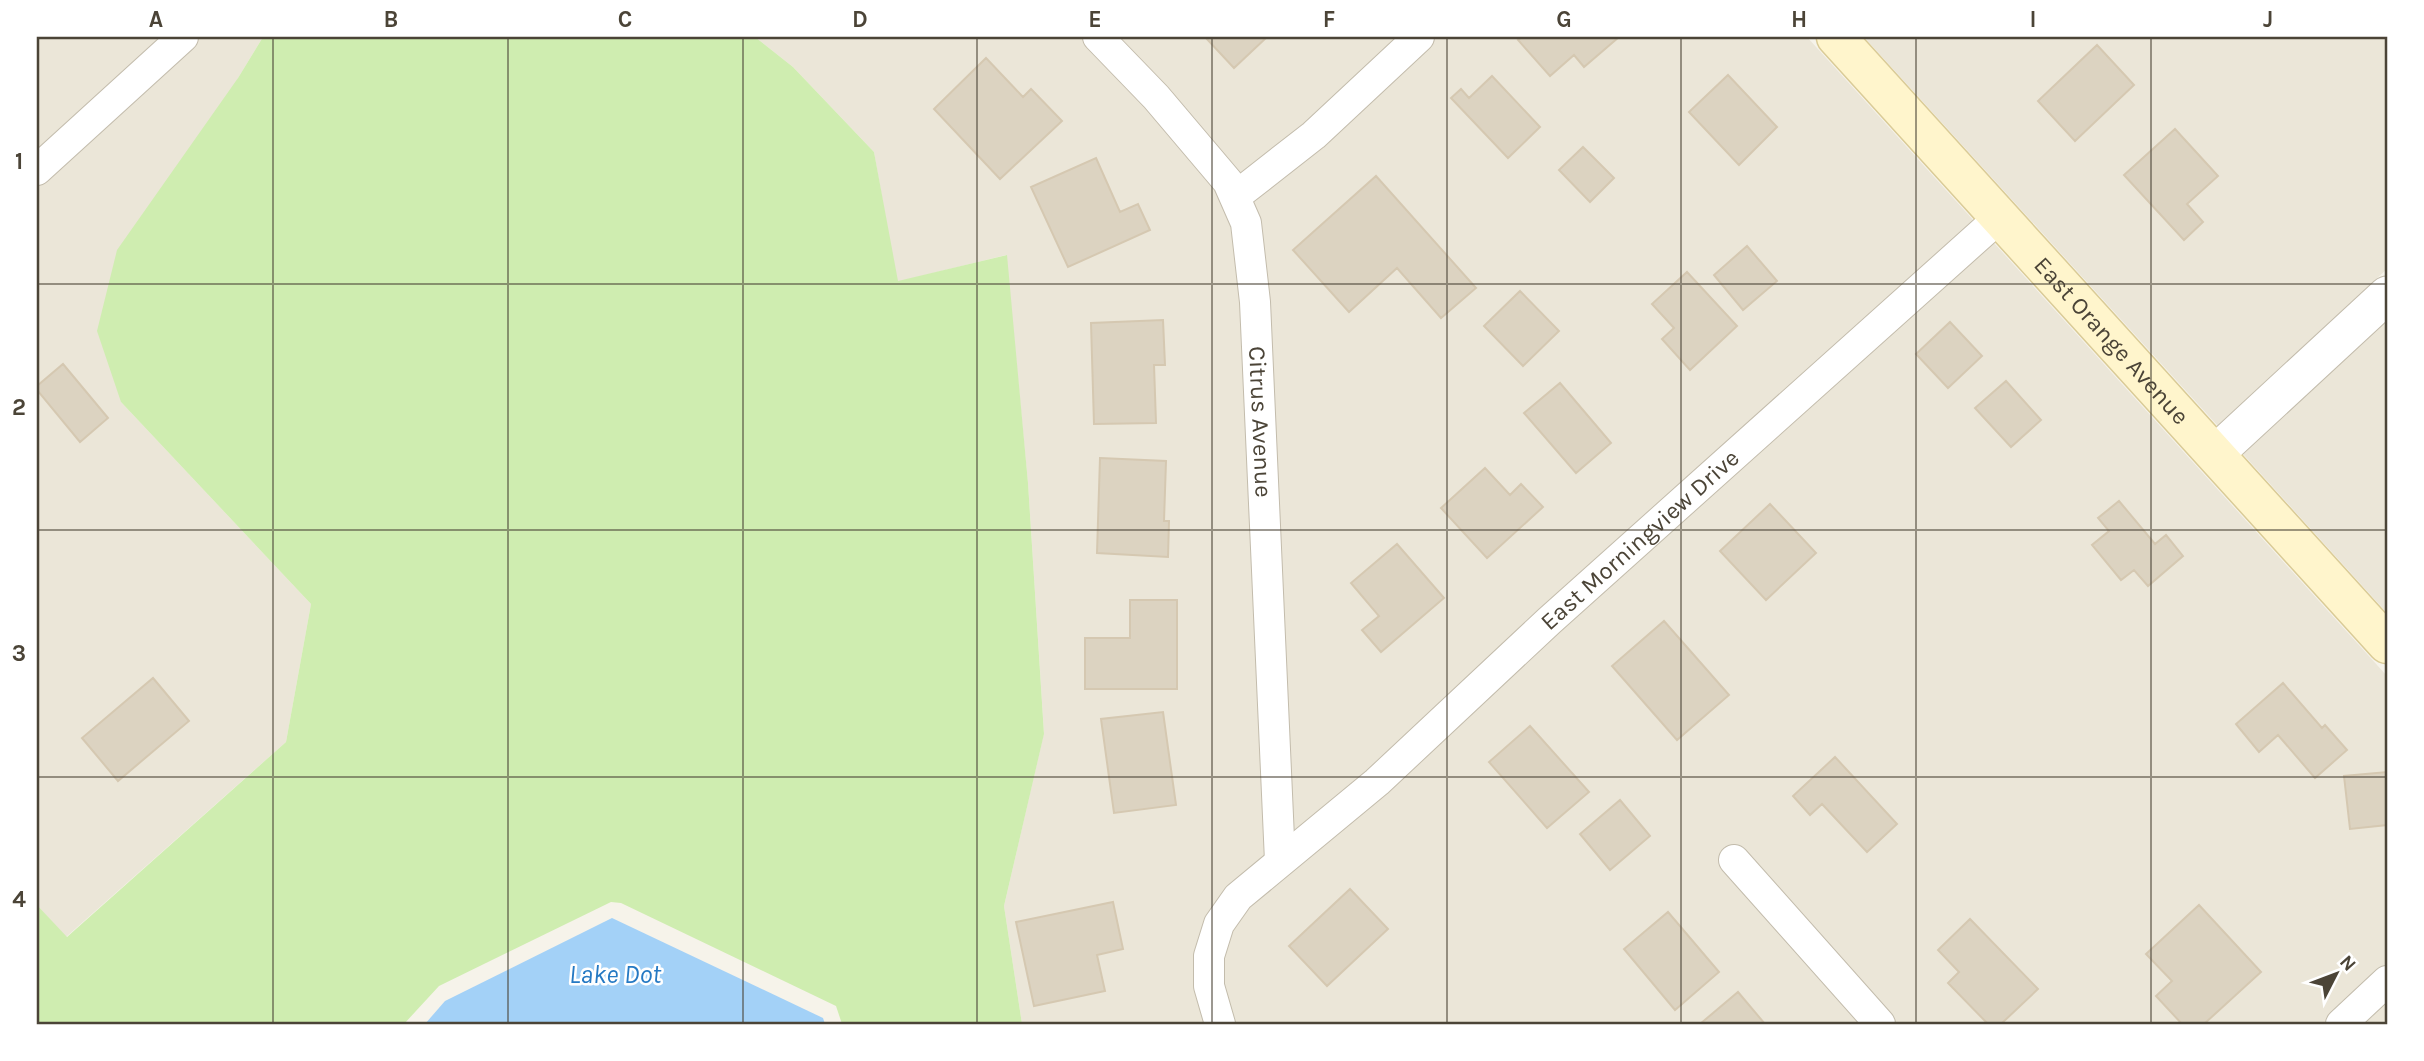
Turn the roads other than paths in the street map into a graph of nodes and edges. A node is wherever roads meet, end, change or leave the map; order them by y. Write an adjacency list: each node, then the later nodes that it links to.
1 (183, 37): 5 (street)
2 (1098, 37): 6 (street, Citrus Avenue)
3 (1419, 37): 6 (street)
4 (1836, 37): 7 (main road, East Orange Avenue)
5 (37, 170)
6 (1236, 196): 12 (street, Citrus Avenue)
7 (2000, 217): 9 (main road, East Orange Avenue); 12 (street, East Morningview Drive)
8 (2387, 295): 9 (street)
9 (2215, 454): 10 (main road, East Orange Avenue)
10 (2387, 644)
11 (1734, 860): 15 (street)
12 (1279, 861): 14 (street, East Morningview Drive)
13 (2387, 981): 16 (street)
14 (1220, 1024)
15 (1880, 1024)
16 (2341, 1024)

